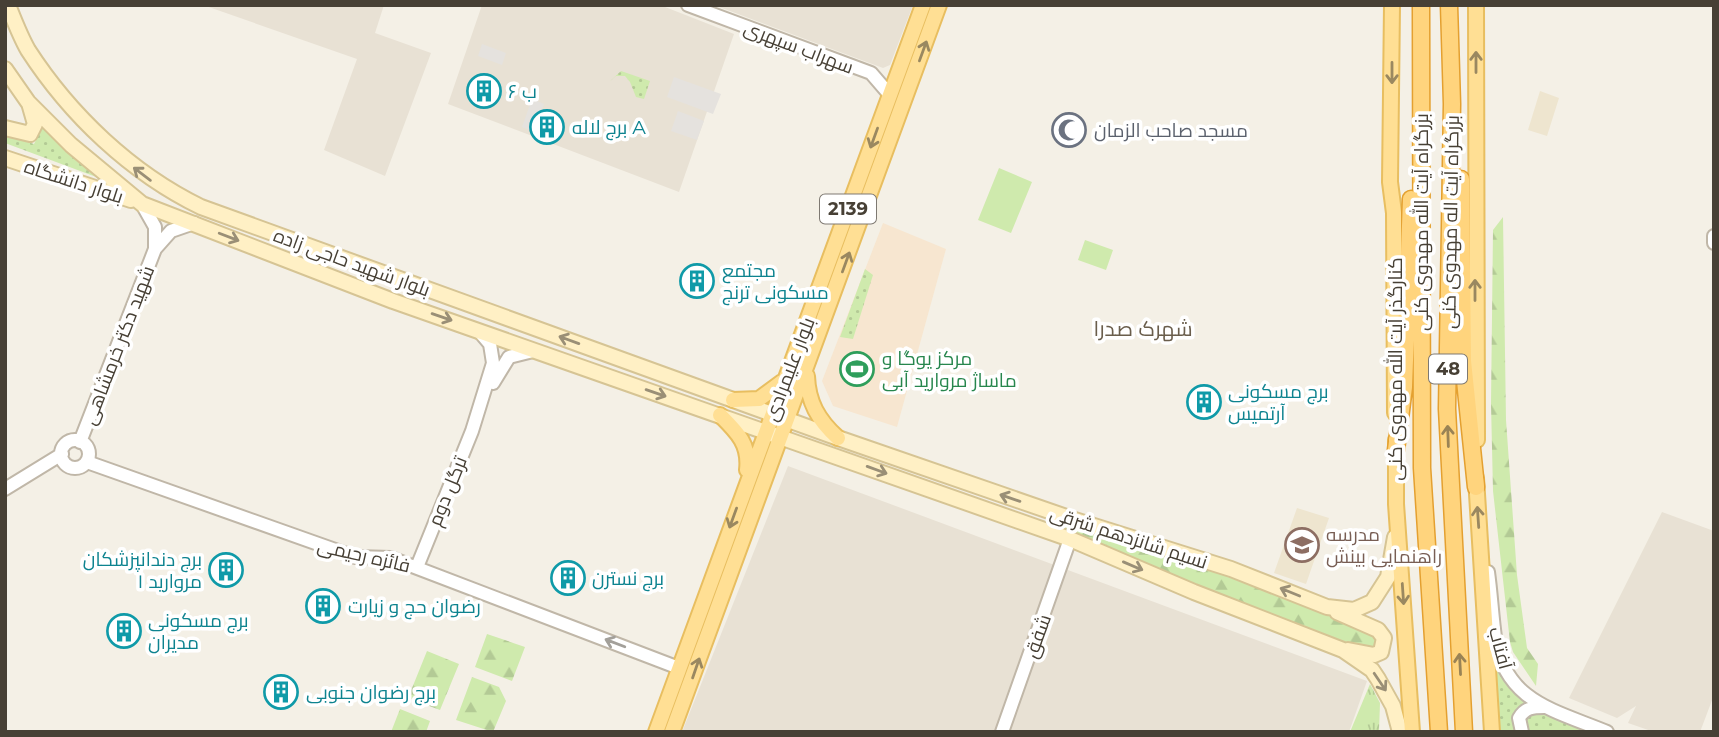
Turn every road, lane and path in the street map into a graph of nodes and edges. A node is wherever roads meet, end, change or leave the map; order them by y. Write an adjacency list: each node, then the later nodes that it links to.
1 (8, 5): 23 (main road, بلوار شهید حاجی زاده, one-way to 1)
2 (688, 5): 11 (street, سهراب سپهری)
3 (923, 5): 9 (main road, بلوار علیمرادی / 2139)
4 (939, 5): 26 (main road, بلوار علیمرادی / 2139, one-way to 4)
5 (1392, 5): 38 (main road, کنارگذر آیت الله مهدوی کنی, one-way to 38)
6 (1420, 5): 16 (highway, بزرگراه آیت الله مهدوی کنی / 48)
7 (1476, 5): 42 (main road, one-way to 7)
8 (1451, 10): 14 (highway, بزرگراه آیت اله مهدوی کنی / 48)
9 (899, 68): 11 (street, سهراب سپهری); 12 (main road, بلوار علیمرادی / 2139)
10 (5, 69): 13 (main road, بلوار شهید حاجی زاده)
11 (871, 74): 12 (street, سهراب سپهری)
12 (890, 94): 27 (main road, بلوار علیمرادی / 2139, one-way to 27)
13 (28, 102): 15 (main road, بلوار دانشگاه); 18 (main road, بلوار شهید حاجی زاده)
14 (1452, 104): 42 (highway); 59 (highway, بزرگراه آیت اله مهدوی کنی / 48, one-way to 14)
15 (5, 128)
16 (1420, 152): 38 (highway); 58 (highway, بزرگراه آیت الله مهدوی کنی / 48)
17 (5, 158): 18 (main road, بلوار دانشگاه)
18 (142, 204): 19 (main road, بلوار شهید حاجی زاده); 22 (street, شهید دکتر خرمشاهی)
19 (194, 223): 22 (street, شهید دکتر خرمشاهی); 24 (main road, بلوار شهید حاجی زاده, one-way to 24)
20 (1714, 236): 21 (street)
21 (1714, 243)
22 (155, 249): 36 (street, شهید دکتر خرمشاهی)
23 (475, 306): 24 (main road); 28 (main road, بلوار شهید حاجی زاده, one-way to 23)
24 (474, 328): 25 (main road, بلوار شهید حاجی زاده); 30 (street, ترگل دوم)
25 (533, 351): 30 (street, ترگل دوم); 31 (main road, بلوار شهید حاجی زاده, one-way to 31)
26 (807, 368): 32 (main road, بلوار علیمرادی / 2139); 35 (main road)
27 (788, 376): 28 (main road); 29 (main road, بلوار علیمرادی / 2139)
28 (733, 400): 29 (main road, بلوار شهید حاجی زاده)
29 (772, 413): 32 (main road, بلوار شهید حاجی زاده); 33 (main road, بلوار علیمرادی)
30 (478, 415): 48 (street, ترگل دوم)
31 (720, 415): 33 (main road, بلوار شهید حاجی زاده); 43 (main road)
32 (788, 418): 34 (main road, بلوار علیمرادی); 35 (main road, نسیم شانزدهم شرقی)
33 (765, 431): 34 (main road, بلوار شهید حاجی زاده); 43 (main road, بلوار علیمرادی)
34 (780, 436): 41 (main road, نسیم شانزدهم شرقی); 54 (main road, بلوار علیمرادی, one-way to 34)
35 (838, 438): 37 (main road, نسیم شانزدهم شرقی)
36 (80, 442): 39 (street); 40 (street)
37 (859, 445): 41 (main road); 49 (main road, نسیم شانزدهم شرقی, one-way to 37)
38 (1396, 450): 45 (main road, کنارگذر آیت الله مهدوی کنی)
39 (62, 454): 40 (street); 44 (street)
40 (87, 462): 48 (street, فائزه رحیمی)
41 (853, 462): 46 (main road, نسیم شانزدهم شرقی, one-way to 46)
42 (1476, 487): 47 (main road, one-way to 42)
43 (744, 488): 51 (main road, بلوار علیمرادی, one-way to 51)
44 (5, 489)
45 (1396, 504): 49 (main road, نسیم شانزدهم شرقی); 57 (main road, کنارگذر آیت الله مهدوی کنی, one-way to 57)
46 (1070, 539): 50 (main road, نسیم شانزدهم شرقی, one-way to 50); 55 (street, شفق)
47 (1481, 548): 52 (street, آفتاب); 60 (main road)
48 (417, 567): 51 (street, فائزه رحیمی, one-way to 48)
49 (1327, 607): 50 (main road)
50 (1343, 650): 56 (main road, نسیم شانزدهم شرقی, one-way to 56)
51 (679, 668): 53 (main road, بلوار علیمرادی)
52 (1544, 707): 61 (street); 62 (street, آفتاب)
53 (656, 732)
54 (672, 732)
55 (1002, 732)
56 (1400, 732)
57 (1412, 732)
58 (1438, 732)
59 (1464, 732)
60 (1492, 732)
61 (1522, 732)
62 (1607, 732)

